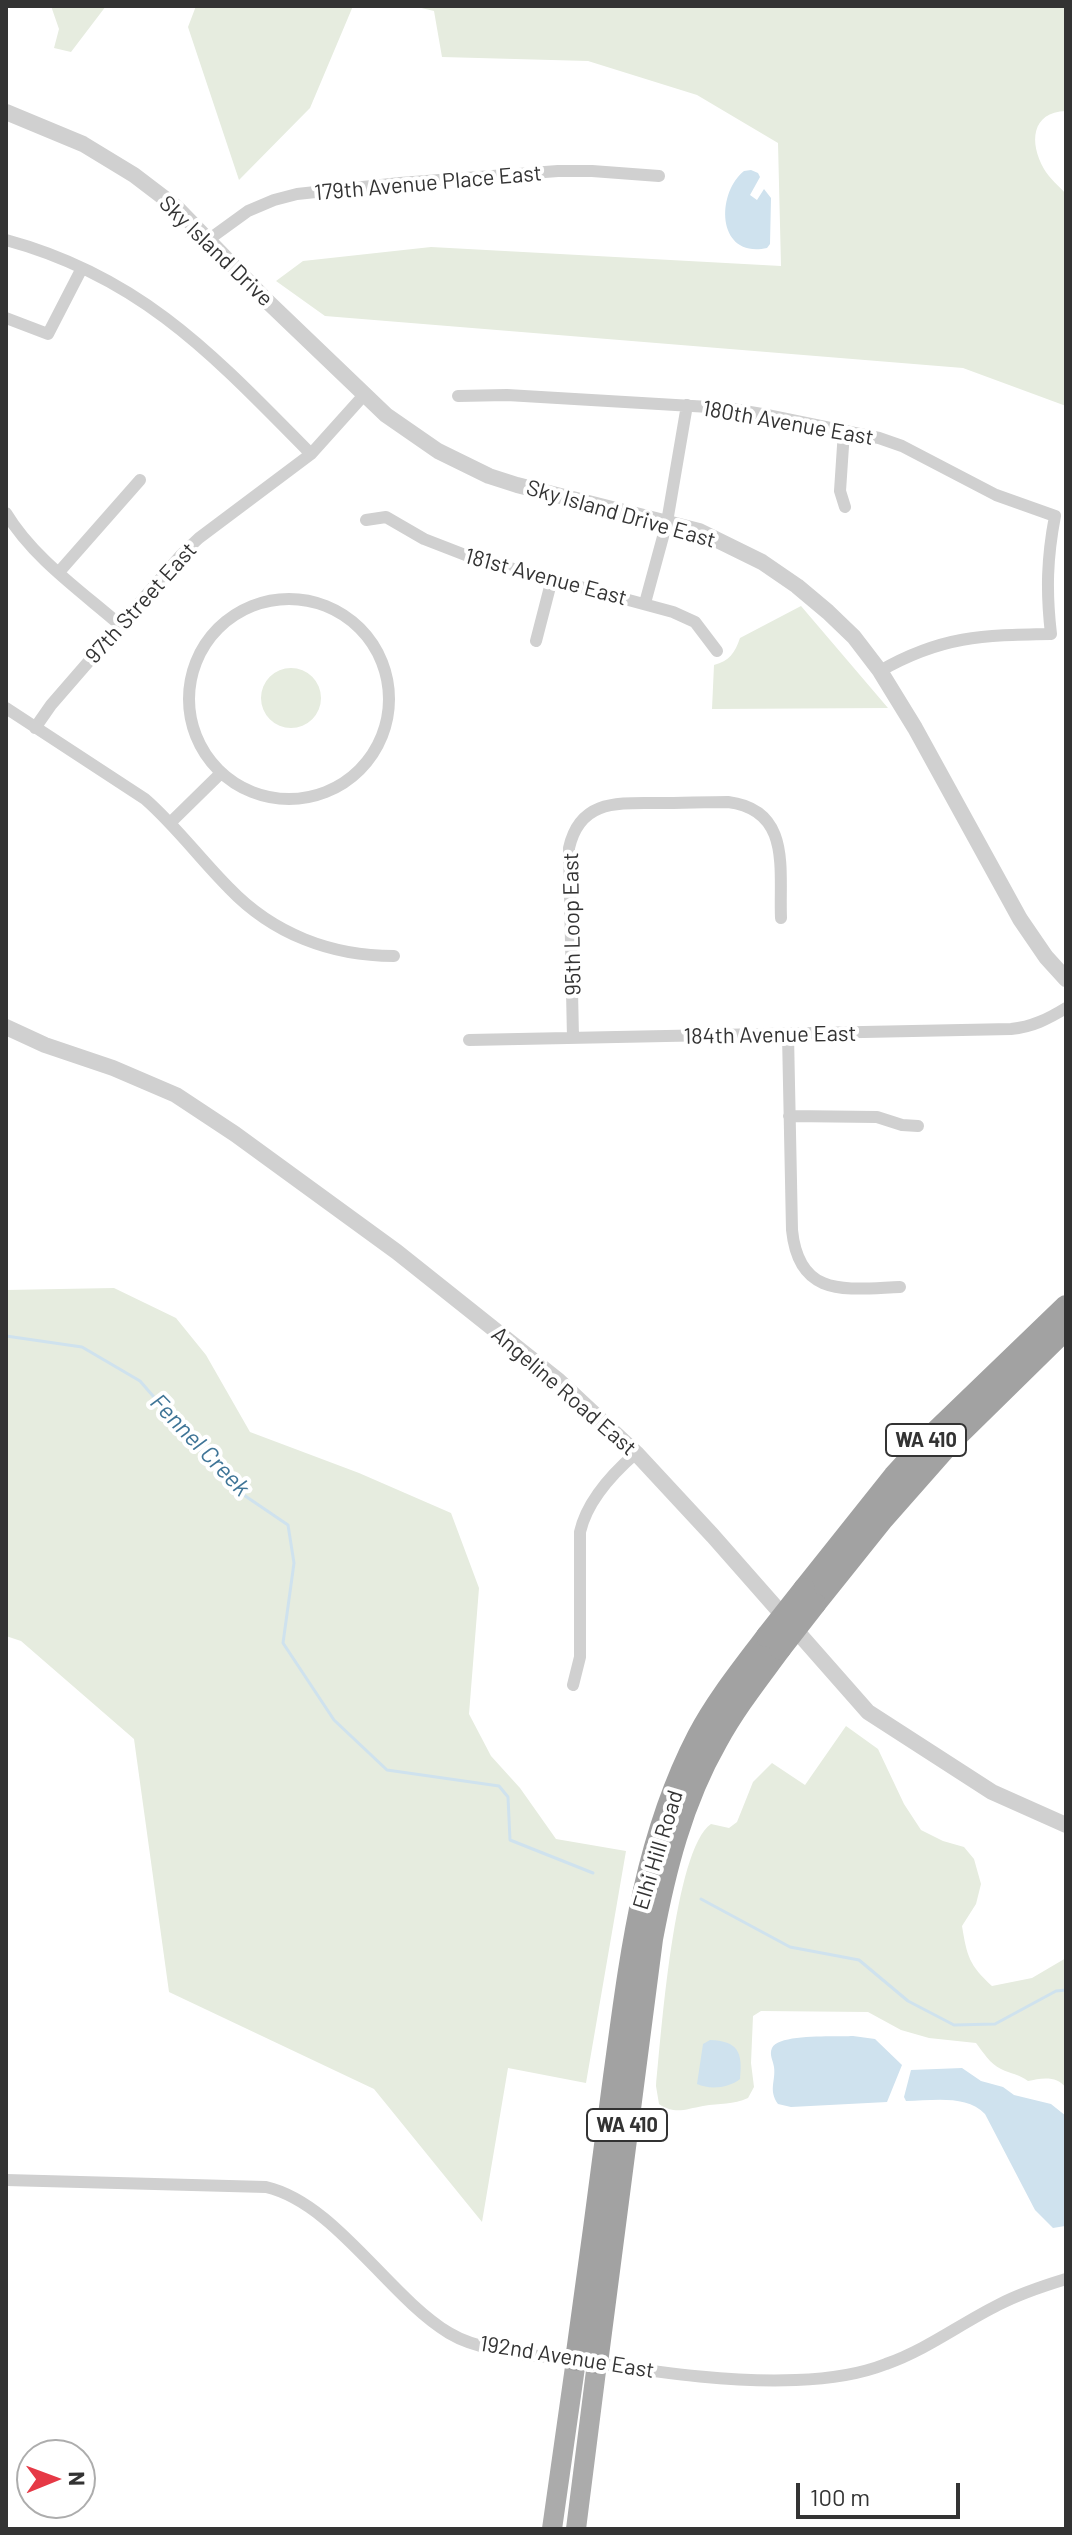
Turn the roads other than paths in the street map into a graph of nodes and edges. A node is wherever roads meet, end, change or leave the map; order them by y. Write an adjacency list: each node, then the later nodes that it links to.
1 (6, 112): 4 (street, Sky Island Drive)
2 (659, 176): 4 (street, 179th Avenue Place East)
3 (6, 240): 5 (street)
4 (208, 240): 7 (street, Sky Island Drive)
5 (82, 268): 6 (street); 11 (street)
6 (6, 318)
7 (364, 395): 11 (street, 97th Street East); 16 (street, Sky Island Drive East)
8 (458, 396): 9 (street, 180th Avenue East)
9 (687, 405): 10 (street, 180th Avenue East); 16 (street)
10 (844, 431): 13 (street); 23 (street, 180th Avenue East)
11 (311, 454): 20 (street, 97th Street East)
12 (140, 480): 17 (street)
13 (845, 507)
14 (6, 513): 17 (street)
15 (366, 520): 18 (street, 181st Avenue East)
16 (667, 522): 19 (street); 23 (street, Sky Island Drive East)
17 (59, 572): 20 (street)
18 (552, 579): 19 (street, 181st Avenue East); 21 (street)
19 (645, 603): 22 (street, 181st Avenue East)
20 (120, 625): 25 (street, 97th Street East)
21 (536, 641)
22 (717, 651)
23 (880, 671): 30 (street, Sky Island Drive East)
24 (6, 708): 25 (street)
25 (35, 728): 27 (street)
26 (221, 773): 26 (street); 27 (street)
27 (170, 823): 29 (street)
28 (781, 918): 34 (street, 95th Loop East)
29 (394, 956)
30 (1066, 979)
31 (1066, 1008): 33 (street, 184th Avenue East)
32 (6, 1027): 41 (street, Angeline Road East)
33 (788, 1035): 34 (street, 184th Avenue East); 36 (street)
34 (573, 1038): 35 (street, 184th Avenue East)
35 (469, 1040)
36 (789, 1116): 37 (street); 38 (street)
37 (918, 1126)
38 (900, 1287)
39 (1066, 1306): 42 (highway, Elhi Hill Road / WA 410)
40 (1066, 1329): 42 (highway, Elhi Hill Road / WA 410)
41 (636, 1453): 43 (street); 44 (street, Angeline Road East)
42 (809, 1597): 47 (highway, Elhi Hill Road / WA 410, bridge)
43 (573, 1685)
44 (1066, 1825)
45 (6, 2180): 47 (street, 192nd Avenue East)
46 (1066, 2279): 47 (street, 192nd Avenue East)
47 (586, 2362): 48 (main road, Elhi Hill Road / WA 410); 49 (main road, Elhi Hill Road / WA 410)
48 (552, 2529)
49 (576, 2529)

